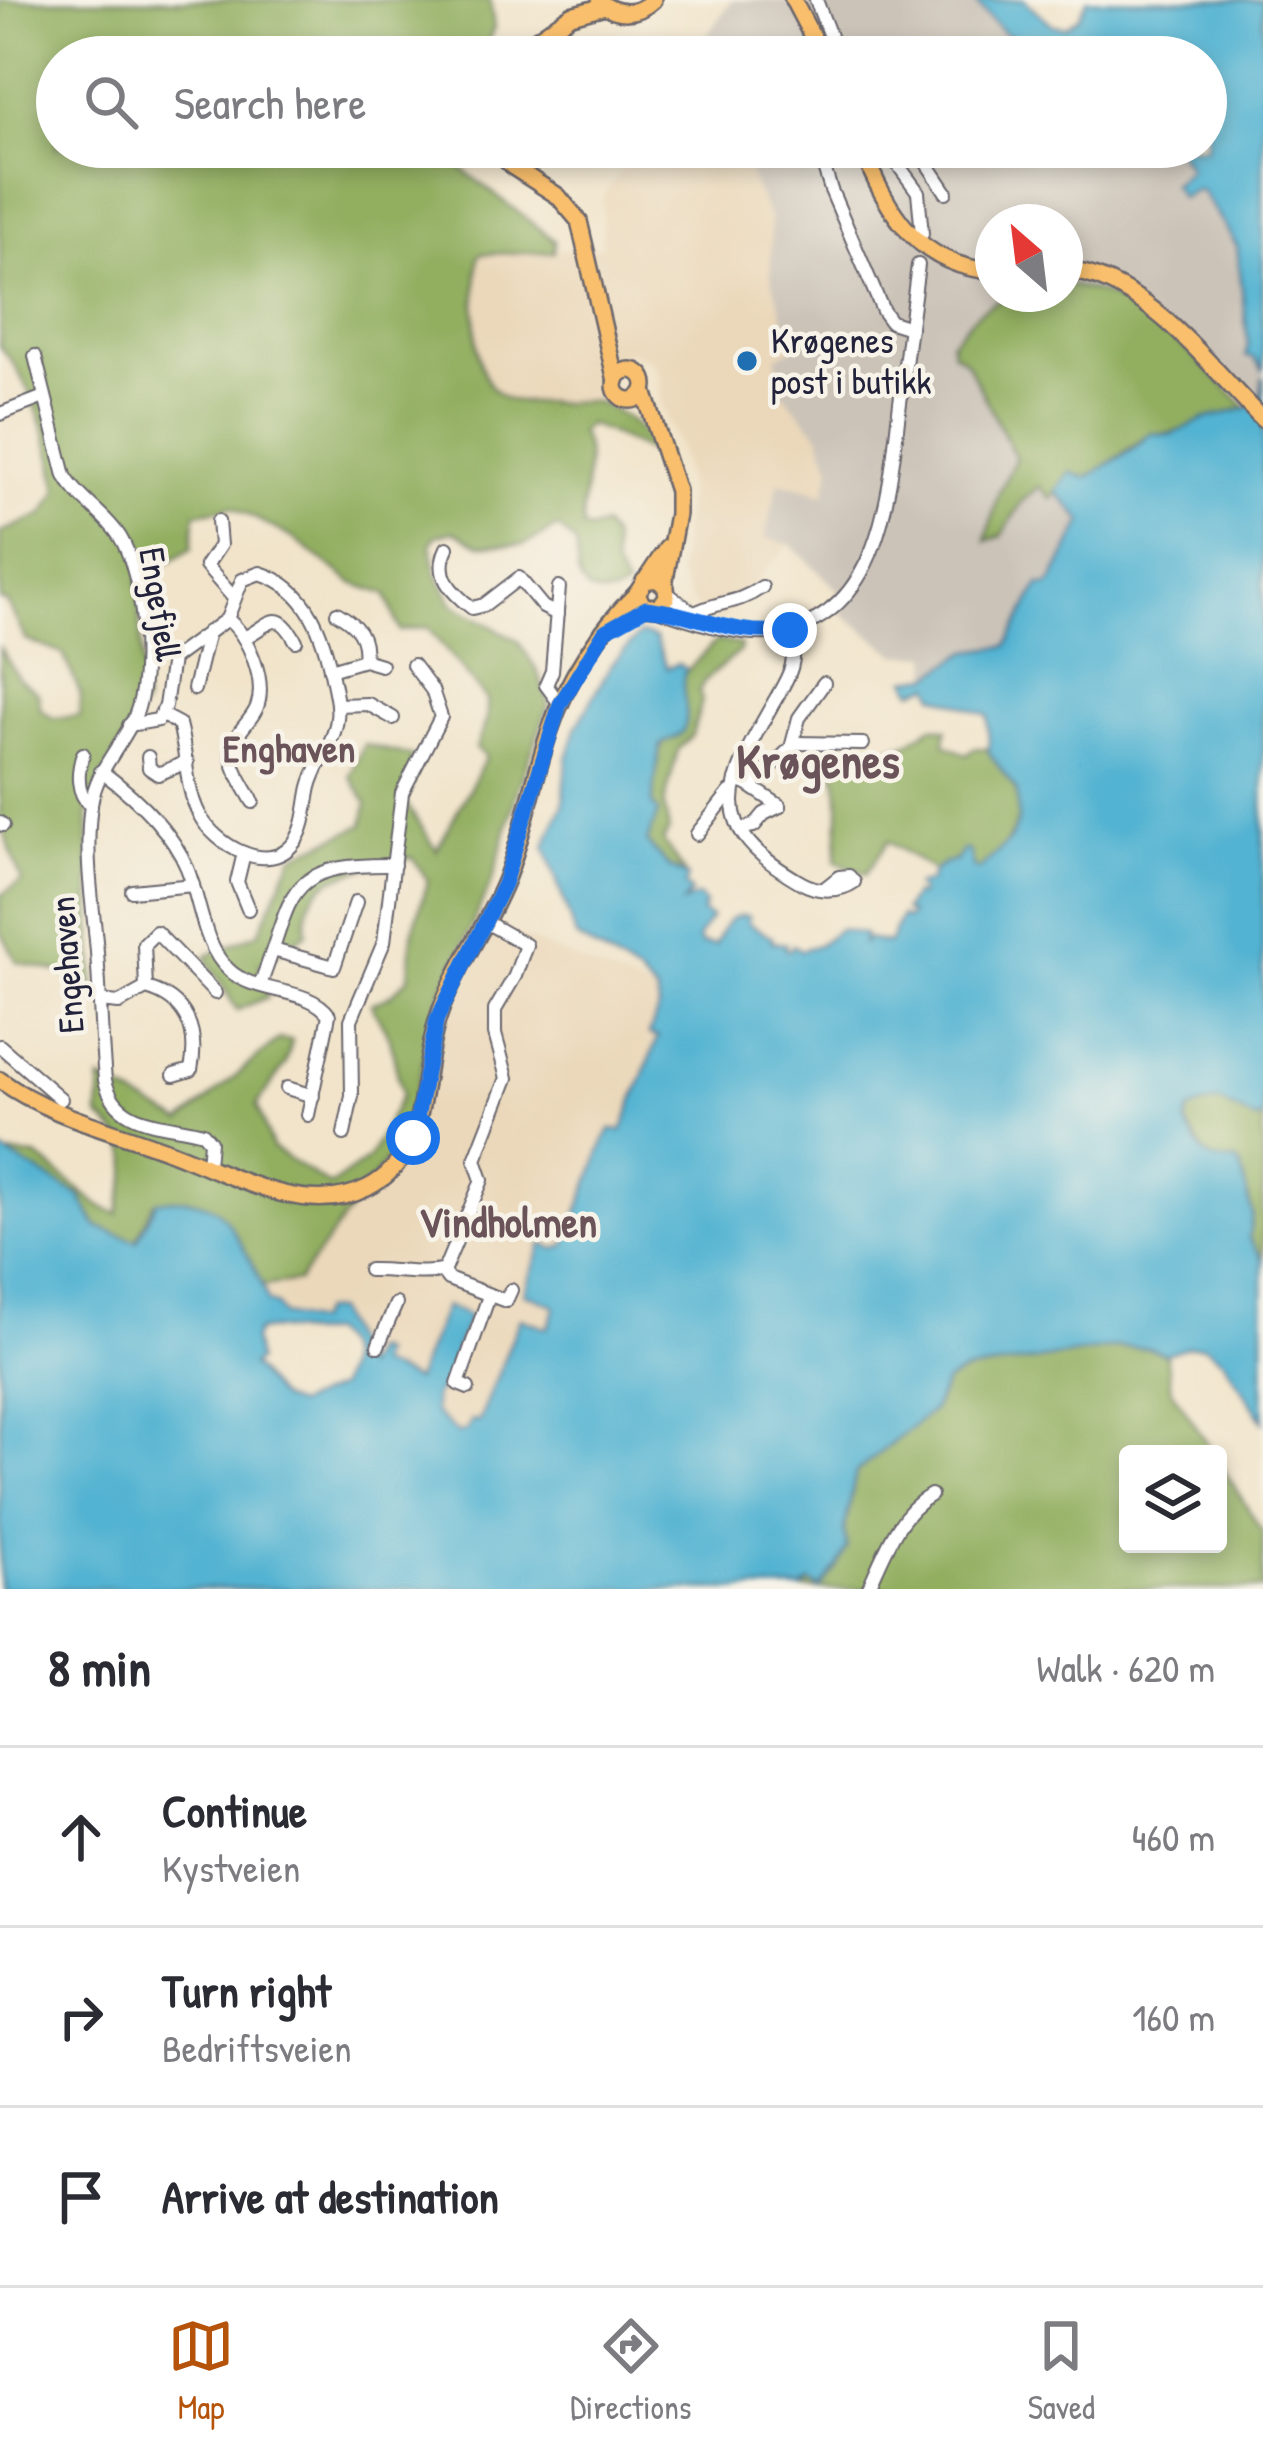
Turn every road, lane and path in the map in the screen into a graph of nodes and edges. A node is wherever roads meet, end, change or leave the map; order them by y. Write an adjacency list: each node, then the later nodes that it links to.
1 (584, 0): 6 (main road)
2 (653, 0): 5 (main road)
3 (793, 0): 8 (main road)
4 (816, 0): 9 (street)
5 (601, 3): 6 (main road)
6 (571, 15): 7 (main road)
7 (540, 36)
8 (812, 36)
9 (830, 36)
10 (515, 168): 21 (main road)
11 (824, 168): 20 (street)
12 (870, 168): 18 (main road)
13 (900, 168): 16 (street)
14 (930, 168): 15 (street)
15 (946, 191)
16 (922, 234)
17 (918, 265): 20 (street)
18 (975, 268)
19 (1083, 274): 29 (main road)
20 (910, 328): 44 (street)
21 (608, 346): 23 (main road); 24 (main road)
22 (35, 356): 26 (street, Engefjell)
23 (632, 371): 24 (main road); 25 (main road)
24 (616, 381): 27 (main road)
25 (644, 391): 27 (main road); 30 (main road)
26 (44, 397): 28 (street); 54 (street, Engefjell)
27 (628, 400): 30 (main road)
28 (0, 414)
29 (1263, 420)
30 (658, 437): 32 (main road)
31 (218, 521): 37 (street)
32 (669, 545): 36 (main road); 38 (main road)
33 (447, 548): 40 (street)
34 (762, 586): 41 (street)
35 (559, 587): 40 (street)
36 (666, 589): 38 (main road); 38 (main road); 41 (street)
37 (232, 597): 42 (street); 51 (street)
38 (646, 597): 43 (street); 55 (main road)
39 (337, 614): 48 (street)
40 (557, 614): 55 (street)
41 (693, 614): 43 (street)
42 (227, 619): 45 (street); 46 (street)
43 (720, 627): 44 (street)
44 (790, 630): 66 (street)
45 (208, 632): 53 (street); 57 (street)
46 (244, 638): 47 (street); 67 (street)
47 (296, 641)
48 (364, 660): 49 (street); 51 (street)
49 (381, 665)
50 (413, 665): 72 (street)
51 (330, 670): 56 (street)
52 (824, 682): 60 (street)
53 (194, 689)
54 (139, 701): 59 (street, Engehaven)
55 (560, 704): 78 (main road)
56 (337, 705): 58 (street); 71 (street)
57 (162, 715): 59 (street); 64 (street)
58 (393, 718)
59 (129, 725): 65 (street, Engehaven)
60 (794, 743): 61 (street); 66 (street)
61 (863, 744)
62 (83, 754): 68 (street)
63 (148, 757): 64 (street)
64 (187, 762): 71 (street)
65 (101, 771): 68 (street, Engehaven); 73 (street)
66 (738, 785): 69 (street); 69 (street); 70 (street)
67 (253, 802)
68 (91, 806): 83 (street, Engehaven)
69 (740, 829): 74 (street)
70 (697, 834)
71 (244, 853): 77 (street)
72 (394, 865): 79 (street); 93 (street)
73 (193, 885): 75 (street); 80 (street)
74 (824, 889)
75 (132, 891)
76 (356, 902): 79 (street)
77 (248, 909)
78 (486, 922): 94 (main road); 96 (street)
79 (273, 950): 80 (street)
80 (260, 986): 90 (street)
81 (146, 988): 82 (street); 83 (street); 85 (street)
82 (215, 993)
83 (99, 1001): 94 (street, Engehaven)
84 (0, 1046): 91 (street)
85 (191, 1070): 86 (street); 88 (street)
86 (174, 1075)
87 (0, 1079): 91 (main road)
88 (203, 1081)
89 (287, 1088): 90 (street)
90 (314, 1096): 92 (street)
91 (57, 1104): 94 (main road)
92 (308, 1114)
93 (344, 1135)
94 (208, 1166)
95 (369, 1270): 96 (street)
96 (442, 1271): 98 (street)
97 (511, 1290): 98 (street)
98 (489, 1296): 101 (street)
99 (396, 1304): 100 (street)
100 (378, 1346)
101 (467, 1388)
102 (931, 1495): 103 (street)
103 (868, 1589)

